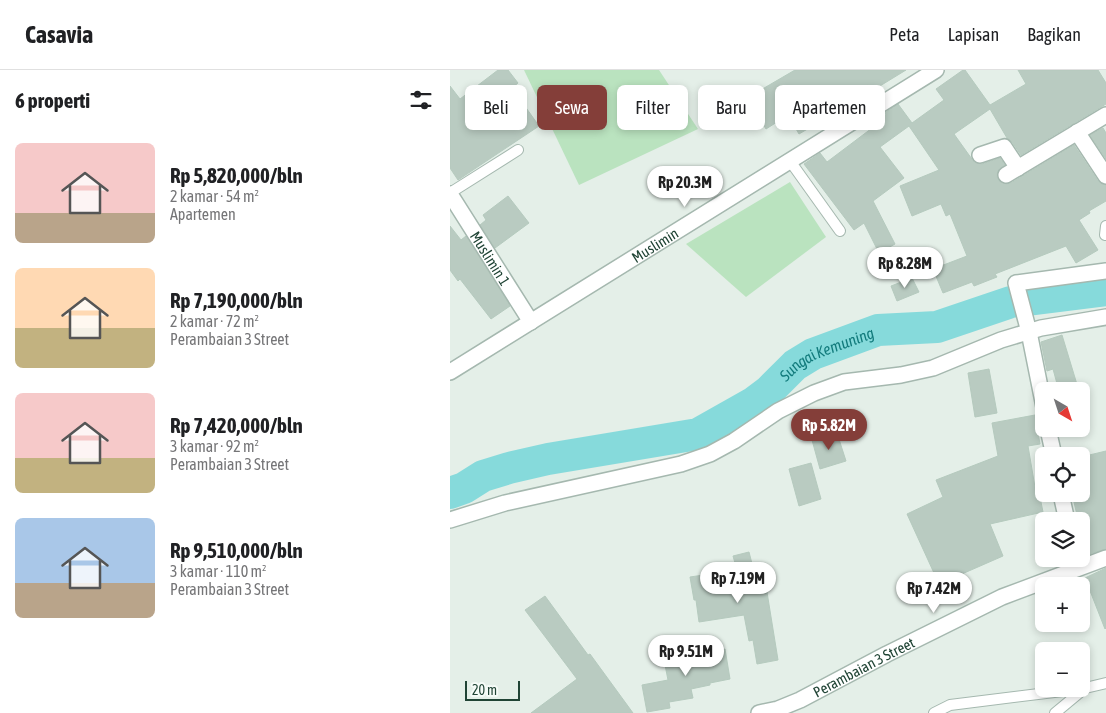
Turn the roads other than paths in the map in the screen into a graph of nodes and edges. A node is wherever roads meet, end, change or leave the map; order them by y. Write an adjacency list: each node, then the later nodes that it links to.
1 (936, 70): 6 (street, Muslimin)
2 (1106, 115): 3 (street)
3 (1077, 132): 5 (street); 7 (street)
4 (518, 150): 8 (lane)
5 (980, 155)
6 (790, 161): 9 (lane); 12 (street, Muslimin)
7 (1106, 176)
8 (450, 193): 12 (street, Muslimin 1)
9 (840, 231)
10 (1106, 271): 13 (street)
11 (1106, 317): 13 (street)
12 (531, 322): 14 (street, Muslimin)
13 (1027, 326): 15 (street); 16 (street)
14 (450, 372)
15 (1039, 382)
16 (450, 520)
17 (1106, 558): 18 (street, Perambaian 3 Street)
18 (1090, 561)
19 (1068, 567): 24 (street, Perambaian 3 Street)
20 (1106, 682): 21 (lane)
21 (1090, 686)
22 (1035, 694): 26 (lane)
23 (1072, 697): 27 (lane)
24 (780, 711): 25 (street, Perambaian 3 Street)
25 (759, 713)
26 (934, 713)
27 (1055, 713)

